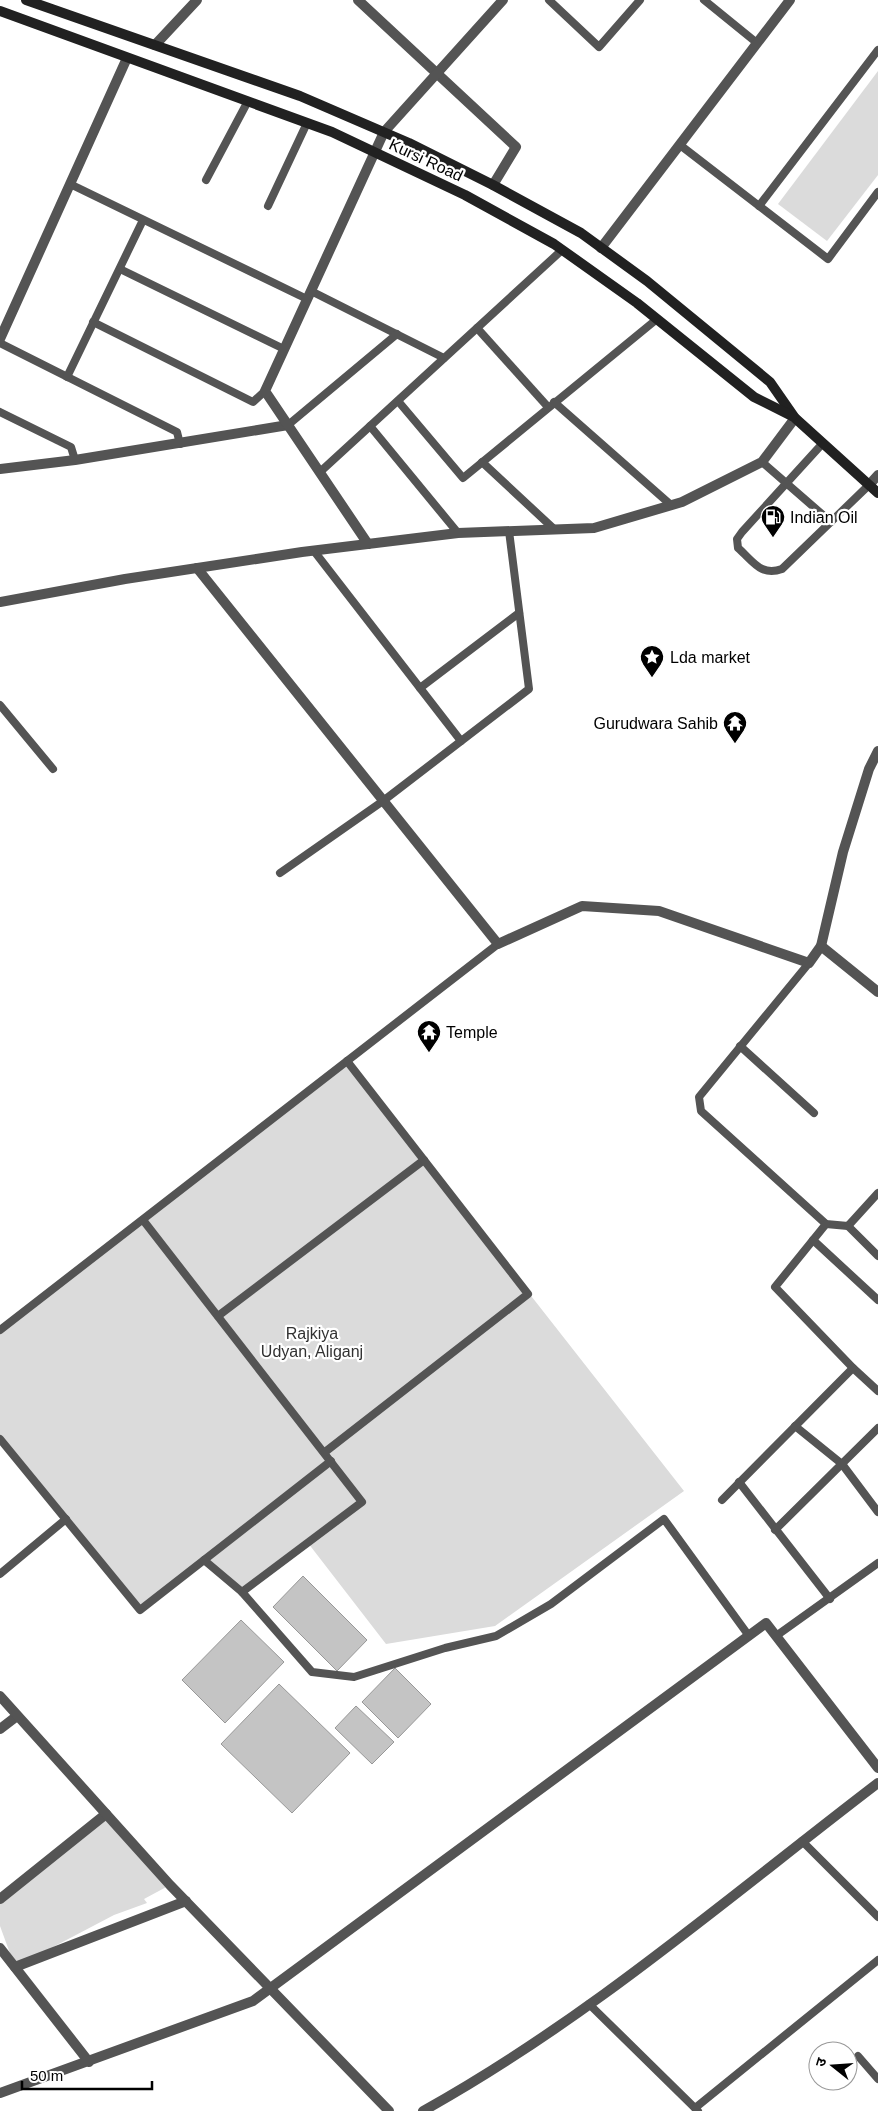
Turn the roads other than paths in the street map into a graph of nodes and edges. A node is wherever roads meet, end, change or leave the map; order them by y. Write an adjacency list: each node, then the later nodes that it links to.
1 (26, 0): 11 (main road, Kursi Road)
2 (197, 0): 11 (street)
3 (358, 0): 14 (street)
4 (503, 0): 14 (street)
5 (549, 0): 6 (lane)
6 (640, 0)
7 (704, 0): 10 (lane)
8 (790, 0): 10 (street)
9 (0, 11): 13 (main road, Kursi Road)
10 (757, 43): 18 (street)
11 (155, 45): 17 (main road, Kursi Road)
12 (878, 50): 25 (lane)
13 (127, 58): 15 (main road, Kursi Road); 21 (street)
14 (436, 74): 17 (street); 22 (street)
15 (248, 101): 16 (main road, Kursi Road); 20 (lane)
16 (307, 123): 19 (main road, Kursi Road); 24 (lane)
17 (384, 132): 19 (street); 22 (main road, Kursi Road)
18 (680, 145): 25 (lane); 27 (street)
19 (375, 152): 28 (main road, Kursi Road); 30 (street)
20 (206, 180)
21 (70, 184): 26 (lane); 35 (street)
22 (493, 185): 27 (main road, Kursi Road)
23 (878, 192): 25 (lane)
24 (268, 206)
25 (759, 206)
26 (143, 220): 29 (lane); 30 (lane)
27 (601, 248): 44 (main road, Kursi Road)
28 (562, 250): 31 (main road, Kursi Road); 33 (lane)
29 (120, 269): 32 (lane); 37 (lane)
30 (309, 295): 34 (lane); 37 (street)
31 (657, 319): 42 (lane); 44 (main road, Kursi Road)
32 (93, 322): 39 (lane); 40 (lane)
33 (477, 328): 38 (lane); 42 (lane)
34 (396, 334): 38 (lane); 45 (lane)
35 (0, 339)
36 (0, 343): 39 (lane)
37 (284, 349): 40 (street)
38 (444, 358): 41 (lane)
39 (67, 377): 48 (lane)
40 (265, 391): 45 (street)
41 (398, 400): 46 (lane); 50 (lane)
42 (551, 404): 50 (lane); 58 (lane)
43 (0, 412): 49 (lane)
44 (796, 418): 47 (main road, Kursi Road); 51 (street)
45 (288, 426): 48 (street); 53 (street)
46 (370, 426): 53 (lane); 62 (lane)
47 (823, 443): 55 (lane); 56 (main road, Kursi Road)
48 (180, 444): 49 (street)
49 (75, 460): 52 (street)
50 (482, 462): 60 (lane)
51 (762, 462): 55 (lane); 58 (street)
52 (0, 469)
53 (320, 472): 63 (street)
54 (878, 475): 56 (street)
55 (786, 483): 59 (lane); 59 (lane)
56 (869, 485): 57 (main road, Kursi Road); 59 (lane)
57 (878, 493)
58 (671, 505): 60 (street)
59 (832, 522)
60 (554, 530): 61 (street)
61 (509, 531): 62 (street); 67 (lane)
62 (458, 533): 63 (street)
63 (368, 544): 64 (street)
64 (314, 551): 65 (street); 68 (lane)
65 (197, 568): 66 (street); 73 (street)
66 (0, 602)
67 (519, 613): 68 (lane); 70 (lane)
68 (420, 688): 70 (lane)
69 (0, 705): 72 (lane)
70 (461, 741): 73 (lane)
71 (878, 754): 76 (street)
72 (54, 770)
73 (383, 801): 74 (lane); 75 (street)
74 (280, 873)
75 (498, 944): 77 (street); 80 (lane)
76 (821, 946): 77 (street); 78 (street)
77 (809, 963): 79 (lane)
78 (878, 992)
79 (740, 1046): 81 (lane); 85 (lane)
80 (347, 1061): 82 (lane); 84 (lane)
81 (814, 1113)
82 (424, 1160): 90 (lane); 97 (lane)
83 (878, 1193): 86 (lane)
84 (143, 1220): 90 (lane); 91 (lane)
85 (826, 1224): 86 (lane); 87 (lane)
86 (848, 1226): 88 (lane)
87 (813, 1240): 89 (lane); 92 (lane)
88 (878, 1256)
89 (878, 1300)
90 (218, 1316): 97 (lane)
91 (0, 1330)
92 (853, 1368): 93 (lane); 94 (lane)
93 (878, 1391)
94 (796, 1426): 99 (lane); 100 (lane)
95 (878, 1428): 99 (lane)
96 (0, 1439): 103 (lane)
97 (325, 1452): 98 (lane)
98 (331, 1461): 105 (lane); 108 (lane)
99 (842, 1464): 102 (lane); 104 (lane)
100 (739, 1482): 101 (lane); 104 (lane)
101 (722, 1500)
102 (878, 1512)
103 (66, 1519): 105 (lane); 107 (lane)
104 (775, 1530): 109 (lane)
105 (204, 1560): 108 (lane)
106 (878, 1564): 109 (lane)
107 (0, 1574)
108 (242, 1592): 110 (lane)
109 (830, 1599): 111 (lane)
110 (749, 1636): 111 (street); 125 (street)
111 (776, 1636): 115 (street)
112 (0, 1696): 113 (street)
113 (18, 1716): 114 (street); 117 (street)
114 (0, 1729)
115 (878, 1768)
116 (878, 1783): 118 (street)
117 (106, 1814): 119 (street); 120 (street)
118 (802, 1841): 121 (lane); 126 (street)
119 (0, 1899)
120 (186, 1901): 124 (street); 125 (street)
121 (878, 1917)
122 (0, 1948): 124 (street)
123 (878, 1960): 131 (lane)
124 (15, 1967): 128 (street)
125 (270, 1988): 128 (street); 132 (street)
126 (589, 2004): 131 (lane); 133 (street)
127 (858, 2056): 129 (lane)
128 (89, 2062): 130 (street)
129 (878, 2079)
130 (0, 2093)
131 (697, 2110)
132 (389, 2111)
133 (423, 2111)

